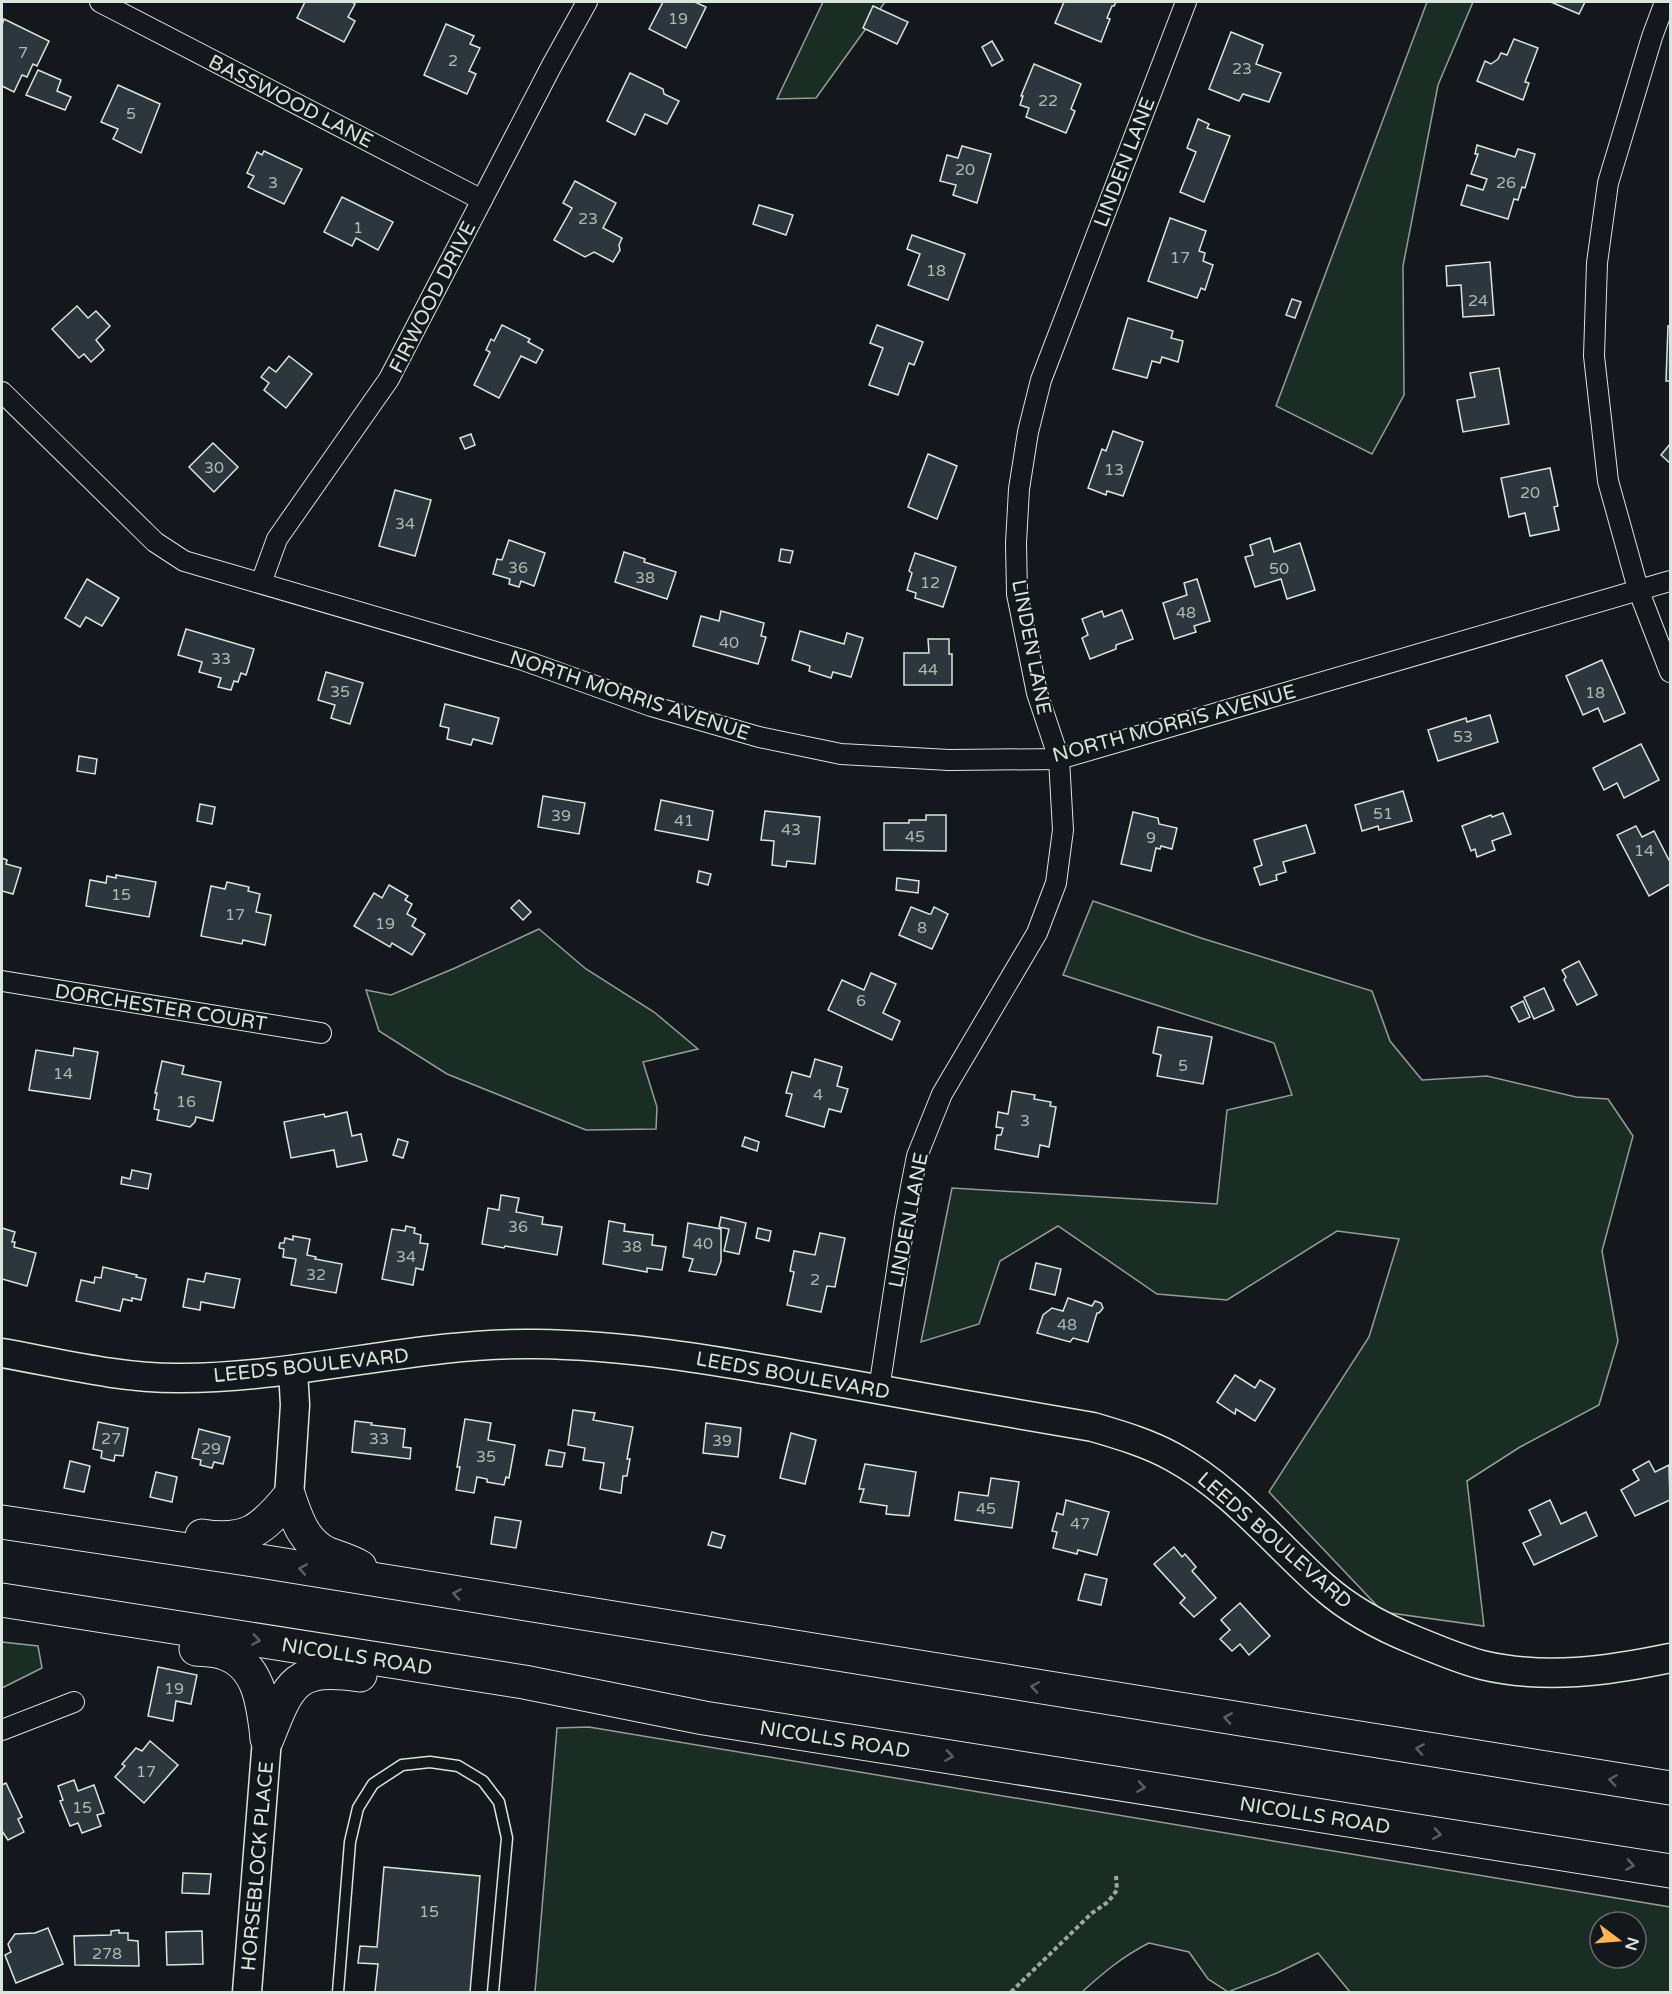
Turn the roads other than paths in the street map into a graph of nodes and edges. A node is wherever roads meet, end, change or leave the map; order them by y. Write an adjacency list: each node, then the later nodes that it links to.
1 (100, 2): 5 (street, BASSWOOD LANE)
2 (588, 2): 5 (street, FIRWOOD DRIVE)
3 (1186, 2): 11 (street, LINDEN LANE)
4 (1665, 2): 9 (street)
5 (482, 200): 8 (street, FIRWOOD DRIVE)
6 (2, 392): 8 (street, NORTH MORRIS AVENUE)
7 (1671, 581): 9 (street, NORTH MORRIS AVENUE)
8 (261, 583): 11 (street, NORTH MORRIS AVENUE)
9 (1638, 589): 10 (street); 11 (street, NORTH MORRIS AVENUE)
10 (1671, 672)
11 (1059, 759): 16 (street, LINDEN LANE)
12 (2, 981): 13 (street, DORCHESTER COURT)
13 (321, 1033)
14 (2, 1353): 15 (street, LEEDS BOULEVARD)
15 (293, 1370): 16 (street, LEEDS BOULEVARD); 17 (street)
16 (879, 1389): 22 (street, LEEDS BOULEVARD)
17 (289, 1497): 18 (highway); 20 (highway)
18 (2, 1511)
19 (2, 1522): 20 (highway, one-way to 19)
20 (381, 1582): 27 (highway, one-way to 20)
21 (17, 1602): 24 (highway, NICOLLS ROAD, one-way to 24); 26 (highway)
22 (1671, 1658)
23 (74, 1702): 25 (street)
24 (704, 1718): 26 (highway); 28 (highway, NICOLLS ROAD, one-way to 28)
25 (2, 1730)
26 (267, 1738): 29 (street, HORSEBLOCK PLACE)
27 (1671, 1788)
28 (1671, 1871)
29 (247, 1992)
30 (338, 1992): 31 (lane)
31 (493, 1992)

